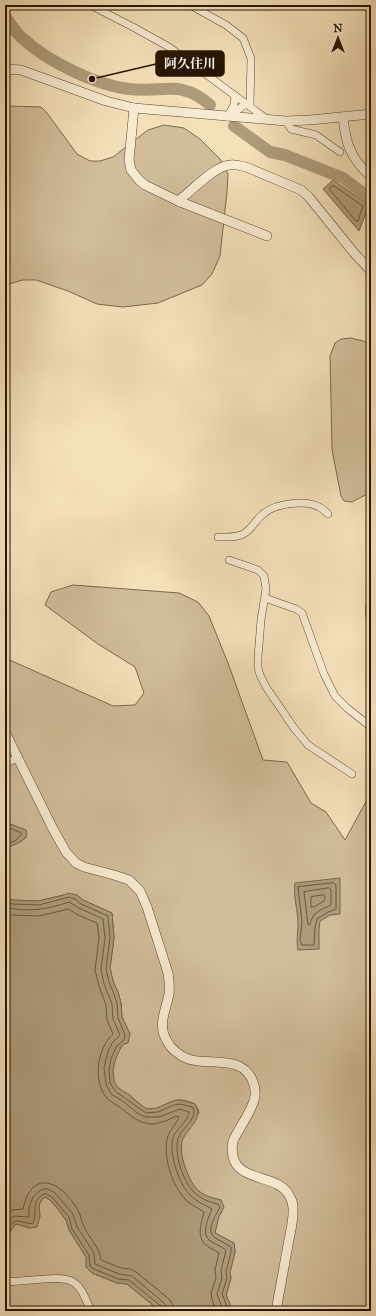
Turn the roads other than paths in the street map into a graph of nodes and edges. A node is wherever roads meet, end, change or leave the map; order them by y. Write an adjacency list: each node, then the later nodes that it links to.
1 (90, 5): 6 (street)
2 (190, 5): 7 (street)
3 (5, 36): 4 (street)
4 (5, 44)
5 (5, 69): 8 (street)
6 (235, 96): 7 (street); 10 (street)
7 (248, 105): 10 (street); 12 (street)
8 (134, 108): 10 (street); 16 (street)
9 (371, 114): 11 (street)
10 (228, 116): 12 (street)
11 (343, 117): 13 (street); 15 (street)
12 (268, 120): 13 (street)
13 (286, 121): 14 (street)
14 (340, 152)
15 (371, 177)
16 (178, 201): 17 (street); 18 (street)
17 (266, 236)
18 (371, 270)
19 (328, 514): 20 (street)
20 (218, 537)
21 (229, 560): 22 (street)
22 (265, 598): 23 (street); 27 (street)
23 (371, 727)
24 (5, 732): 25 (street)
25 (18, 758): 26 (street); 30 (street)
26 (5, 763)
27 (352, 774)
28 (5, 1281): 29 (street)
29 (91, 1311)
30 (276, 1311)

